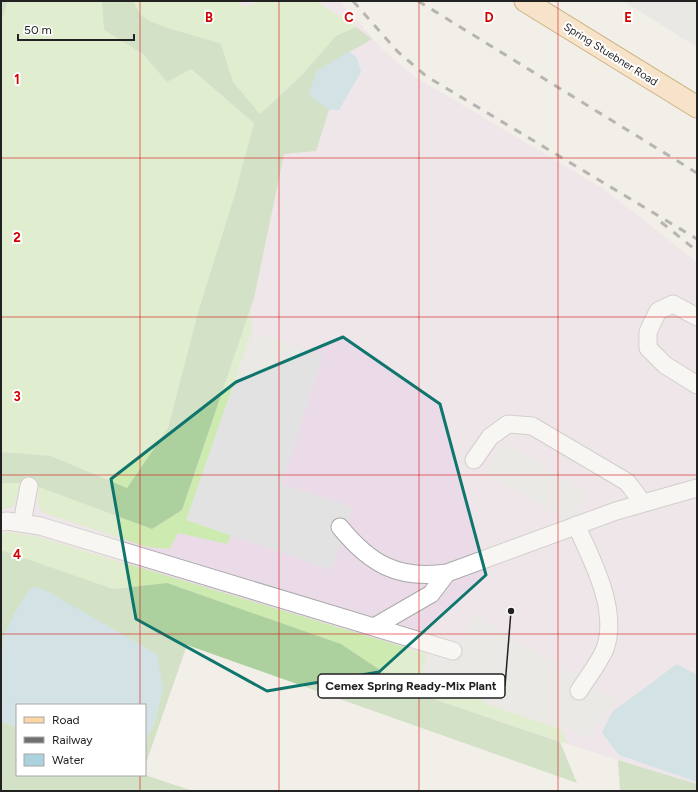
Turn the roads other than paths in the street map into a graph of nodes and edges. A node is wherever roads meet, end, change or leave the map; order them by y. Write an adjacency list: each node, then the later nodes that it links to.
1 (525, 1): 2 (main road, Spring Stuebner Road)
2 (697, 107)
3 (697, 317): 4 (lane)
4 (697, 385)
5 (474, 460): 8 (lane)
6 (29, 486): 10 (lane)
7 (697, 488): 8 (lane)
8 (643, 503): 11 (lane)
9 (1, 522): 10 (lane)
10 (22, 523): 14 (lane)
11 (576, 525): 13 (lane); 16 (lane)
12 (340, 527): 13 (lane)
13 (447, 573): 14 (lane)
14 (374, 627): 15 (lane)
15 (453, 651)
16 (579, 691)

